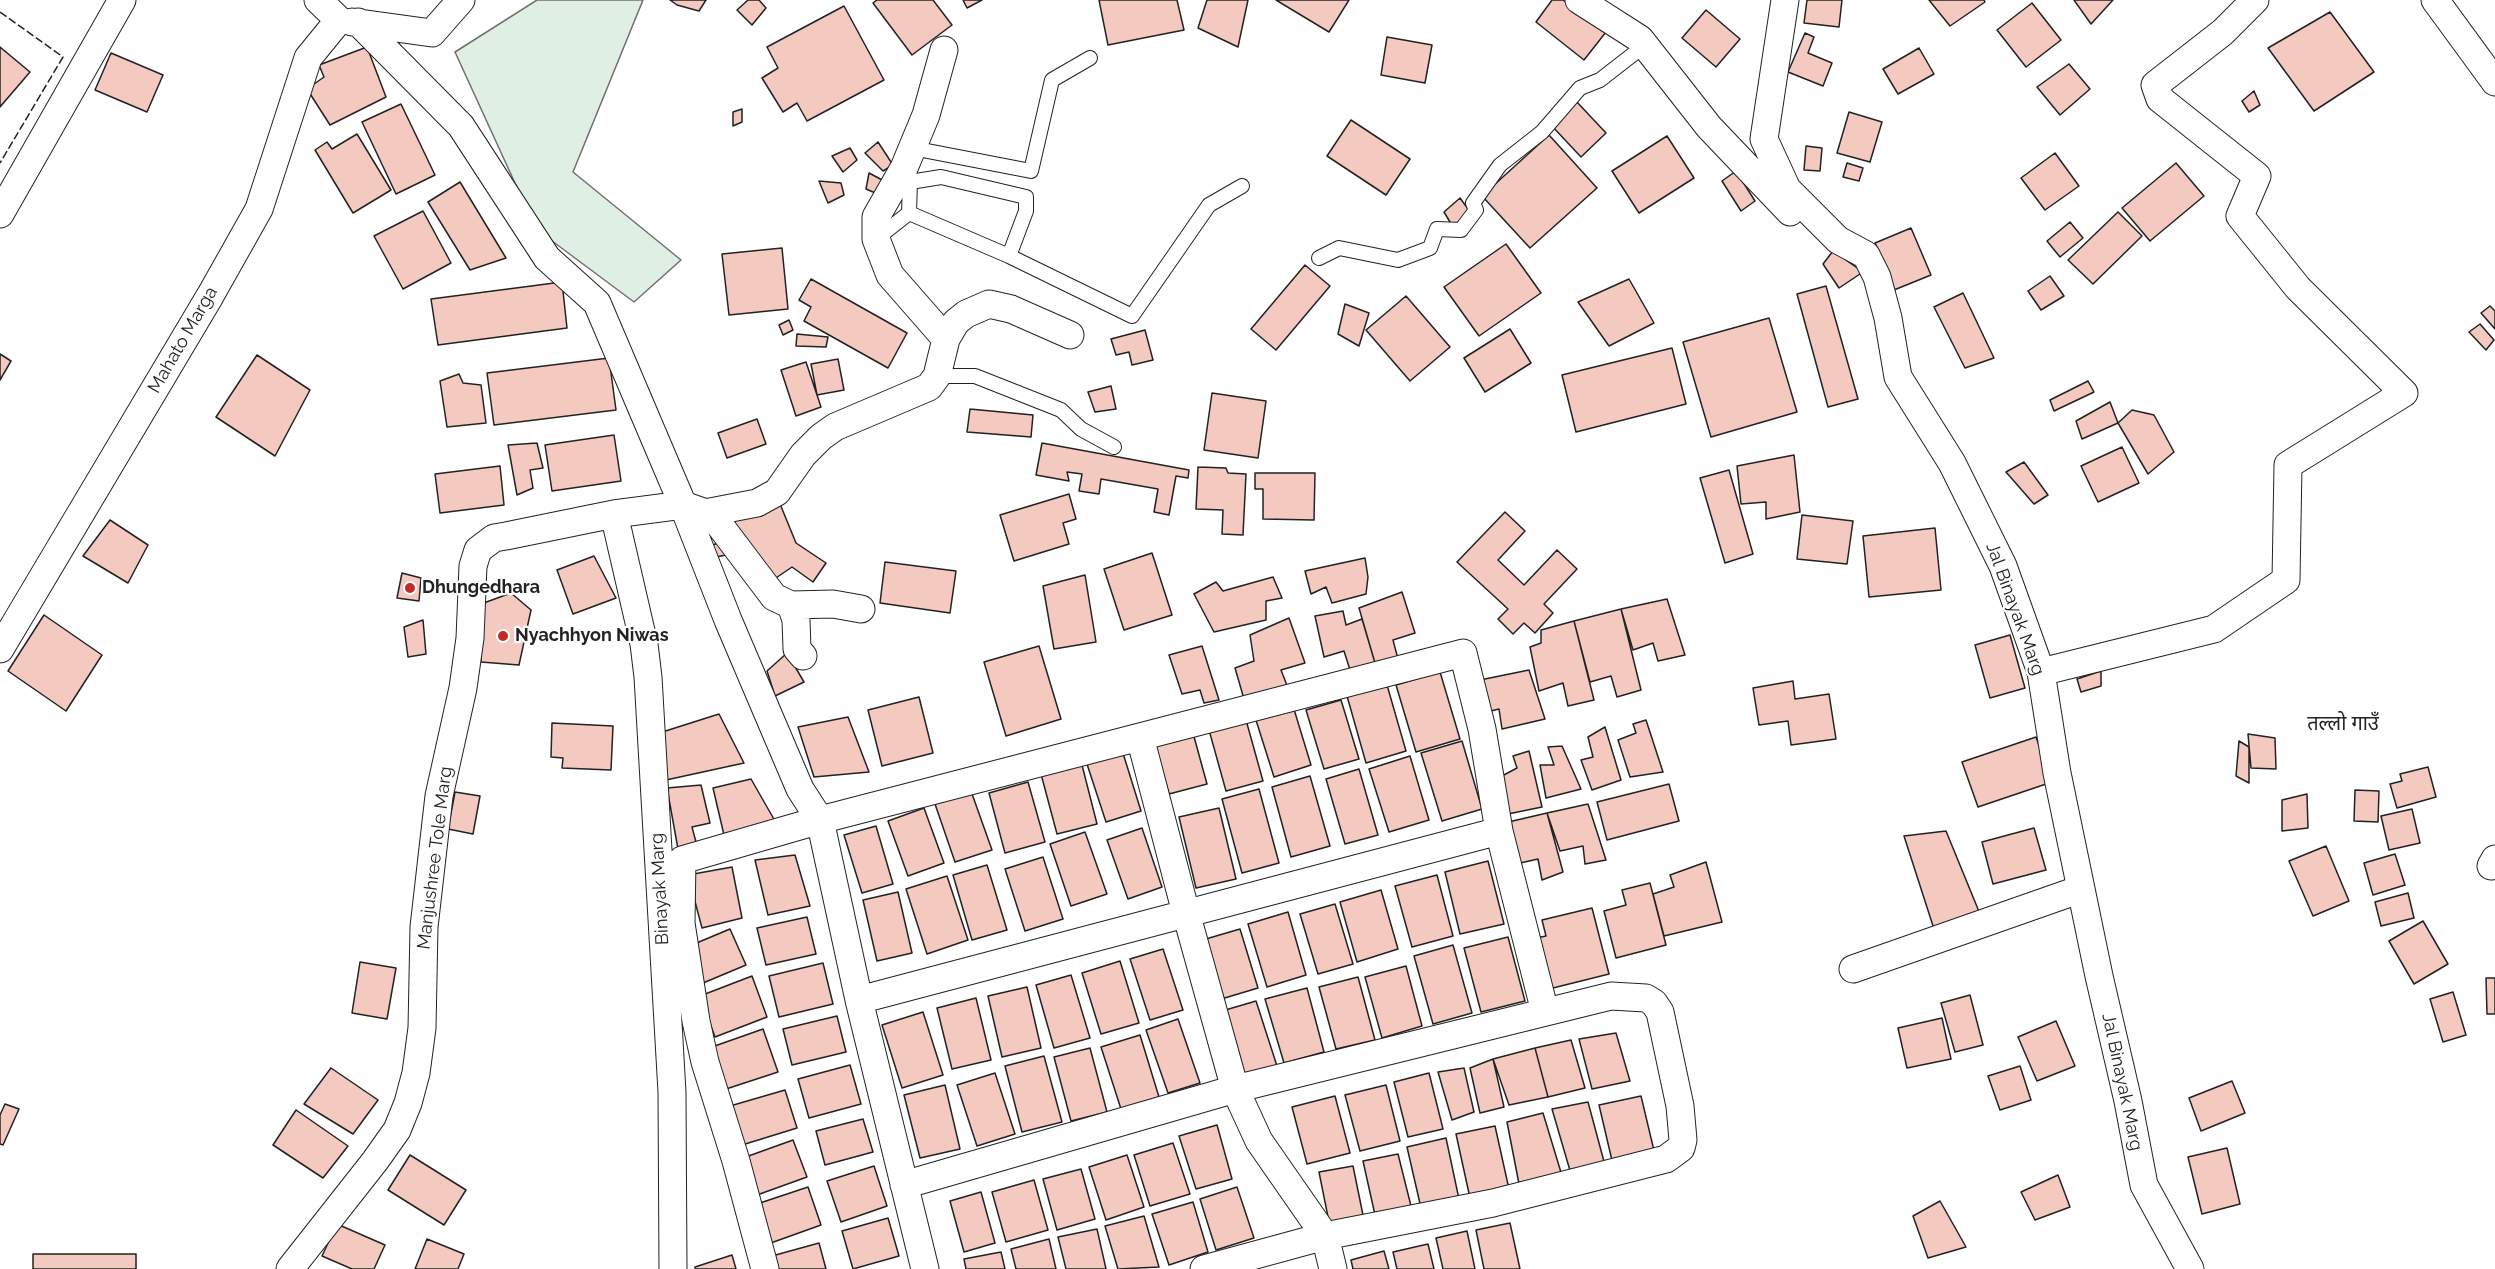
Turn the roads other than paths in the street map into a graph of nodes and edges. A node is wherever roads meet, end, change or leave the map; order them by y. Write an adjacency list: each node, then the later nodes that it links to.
1 (122, 0): 16 (street)
2 (318, 0): 8 (street)
3 (461, 0): 8 (street)
4 (1579, 0): 9 (street)
5 (1785, 0): 18 (street, Jal Binayak Marg)
6 (2255, 0): 31 (street)
7 (2435, 0): 12 (street)
8 (349, 21): 25 (street); 29 (street, Mahato Marga)
9 (1645, 45): 18 (street); 20 (lane)
10 (944, 50): 13 (street)
11 (1090, 58): 13 (lane)
12 (2495, 82)
13 (912, 148): 17 (street)
14 (1242, 186): 19 (lane)
15 (909, 213): 17 (lane); 19 (lane); 19 (lane)
16 (0, 214)
17 (876, 239): 22 (street)
18 (1838, 240): 31 (street, Jal Binayak Marg)
19 (1009, 256)
20 (1319, 258)
21 (1070, 335): 22 (street)
22 (946, 339): 23 (street)
23 (937, 376): 24 (lane); 25 (street, Manjushree Tole Marg)
24 (1114, 447)
25 (694, 509): 26 (street, Manjushree Tole Marg); 27 (street); 33 (street)
26 (614, 514): 43 (street, Manjushree Tole Marg); 44 (street, Binayak Marg)
27 (791, 605): 28 (street); 30 (street)
28 (861, 609)
29 (0, 650)
30 (803, 656)
31 (2041, 672): 35 (street, Jal Binayak Marg)
32 (1140, 737): 33 (street); 34 (street); 36 (street)
33 (820, 820): 38 (street); 45 (street)
34 (1499, 831): 36 (street); 39 (street)
35 (2081, 889): 37 (street); 49 (street, Jal Binayak Marg)
36 (1186, 913): 38 (street); 40 (street)
37 (1853, 969)
38 (859, 1000): 41 (street)
39 (1545, 1012): 40 (street); 42 (street)
40 (1236, 1089): 41 (street); 42 (street)
41 (904, 1185): 46 (street)
42 (1325, 1236): 47 (street); 48 (street)
43 (290, 1269)
44 (673, 1269)
45 (765, 1269)
46 (925, 1269)
47 (1204, 1269)
48 (1333, 1269)
49 (2190, 1269)

